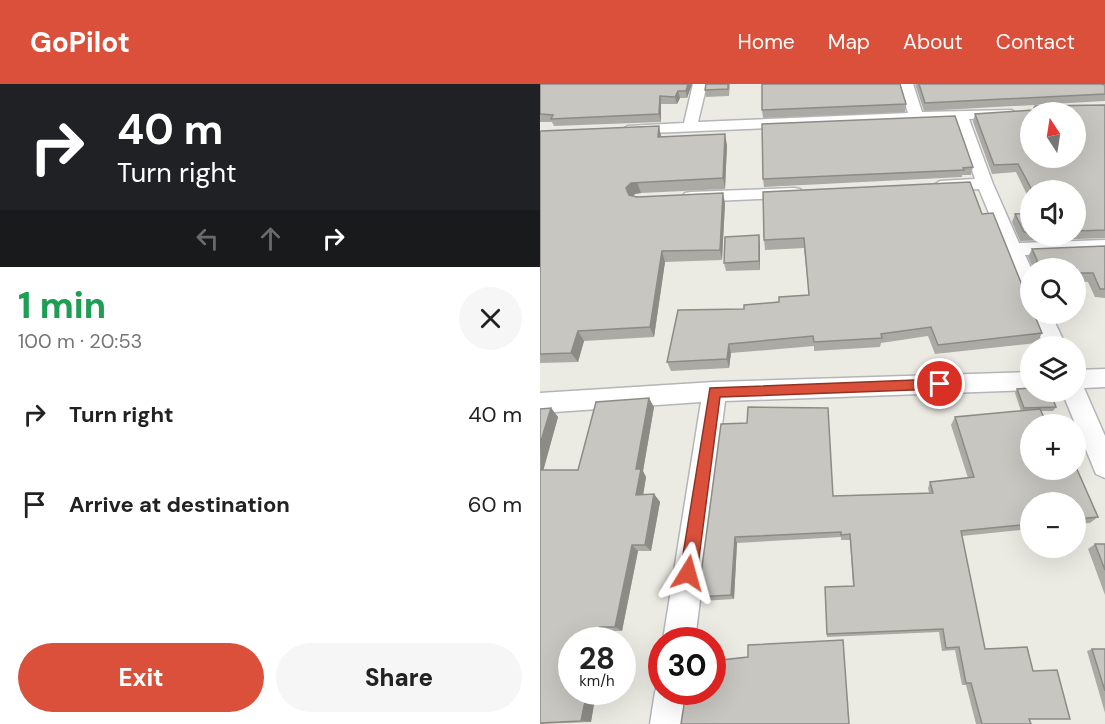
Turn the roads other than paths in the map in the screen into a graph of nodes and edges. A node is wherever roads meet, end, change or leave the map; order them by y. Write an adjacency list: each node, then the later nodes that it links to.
1 (700, 84): 6 (street)
2 (906, 84): 5 (street)
3 (1017, 112): 4 (street)
4 (961, 116): 5 (street); 8 (street)
5 (916, 117): 6 (street)
6 (690, 127): 7 (street)
7 (609, 131)
8 (985, 184): 9 (street); 13 (street)
9 (926, 187)
10 (807, 192): 11 (street)
11 (676, 198)
12 (1105, 246): 13 (street)
13 (1012, 249): 14 (street)
14 (1020, 267)
15 (1105, 378): 16 (street)
16 (1086, 379)
17 (1020, 381): 18 (street)
18 (714, 392): 20 (street); 22 (street)
19 (1078, 402): 21 (street)
20 (540, 403)
21 (1105, 466)
22 (681, 627)
23 (670, 705): 24 (street)
24 (667, 724)

